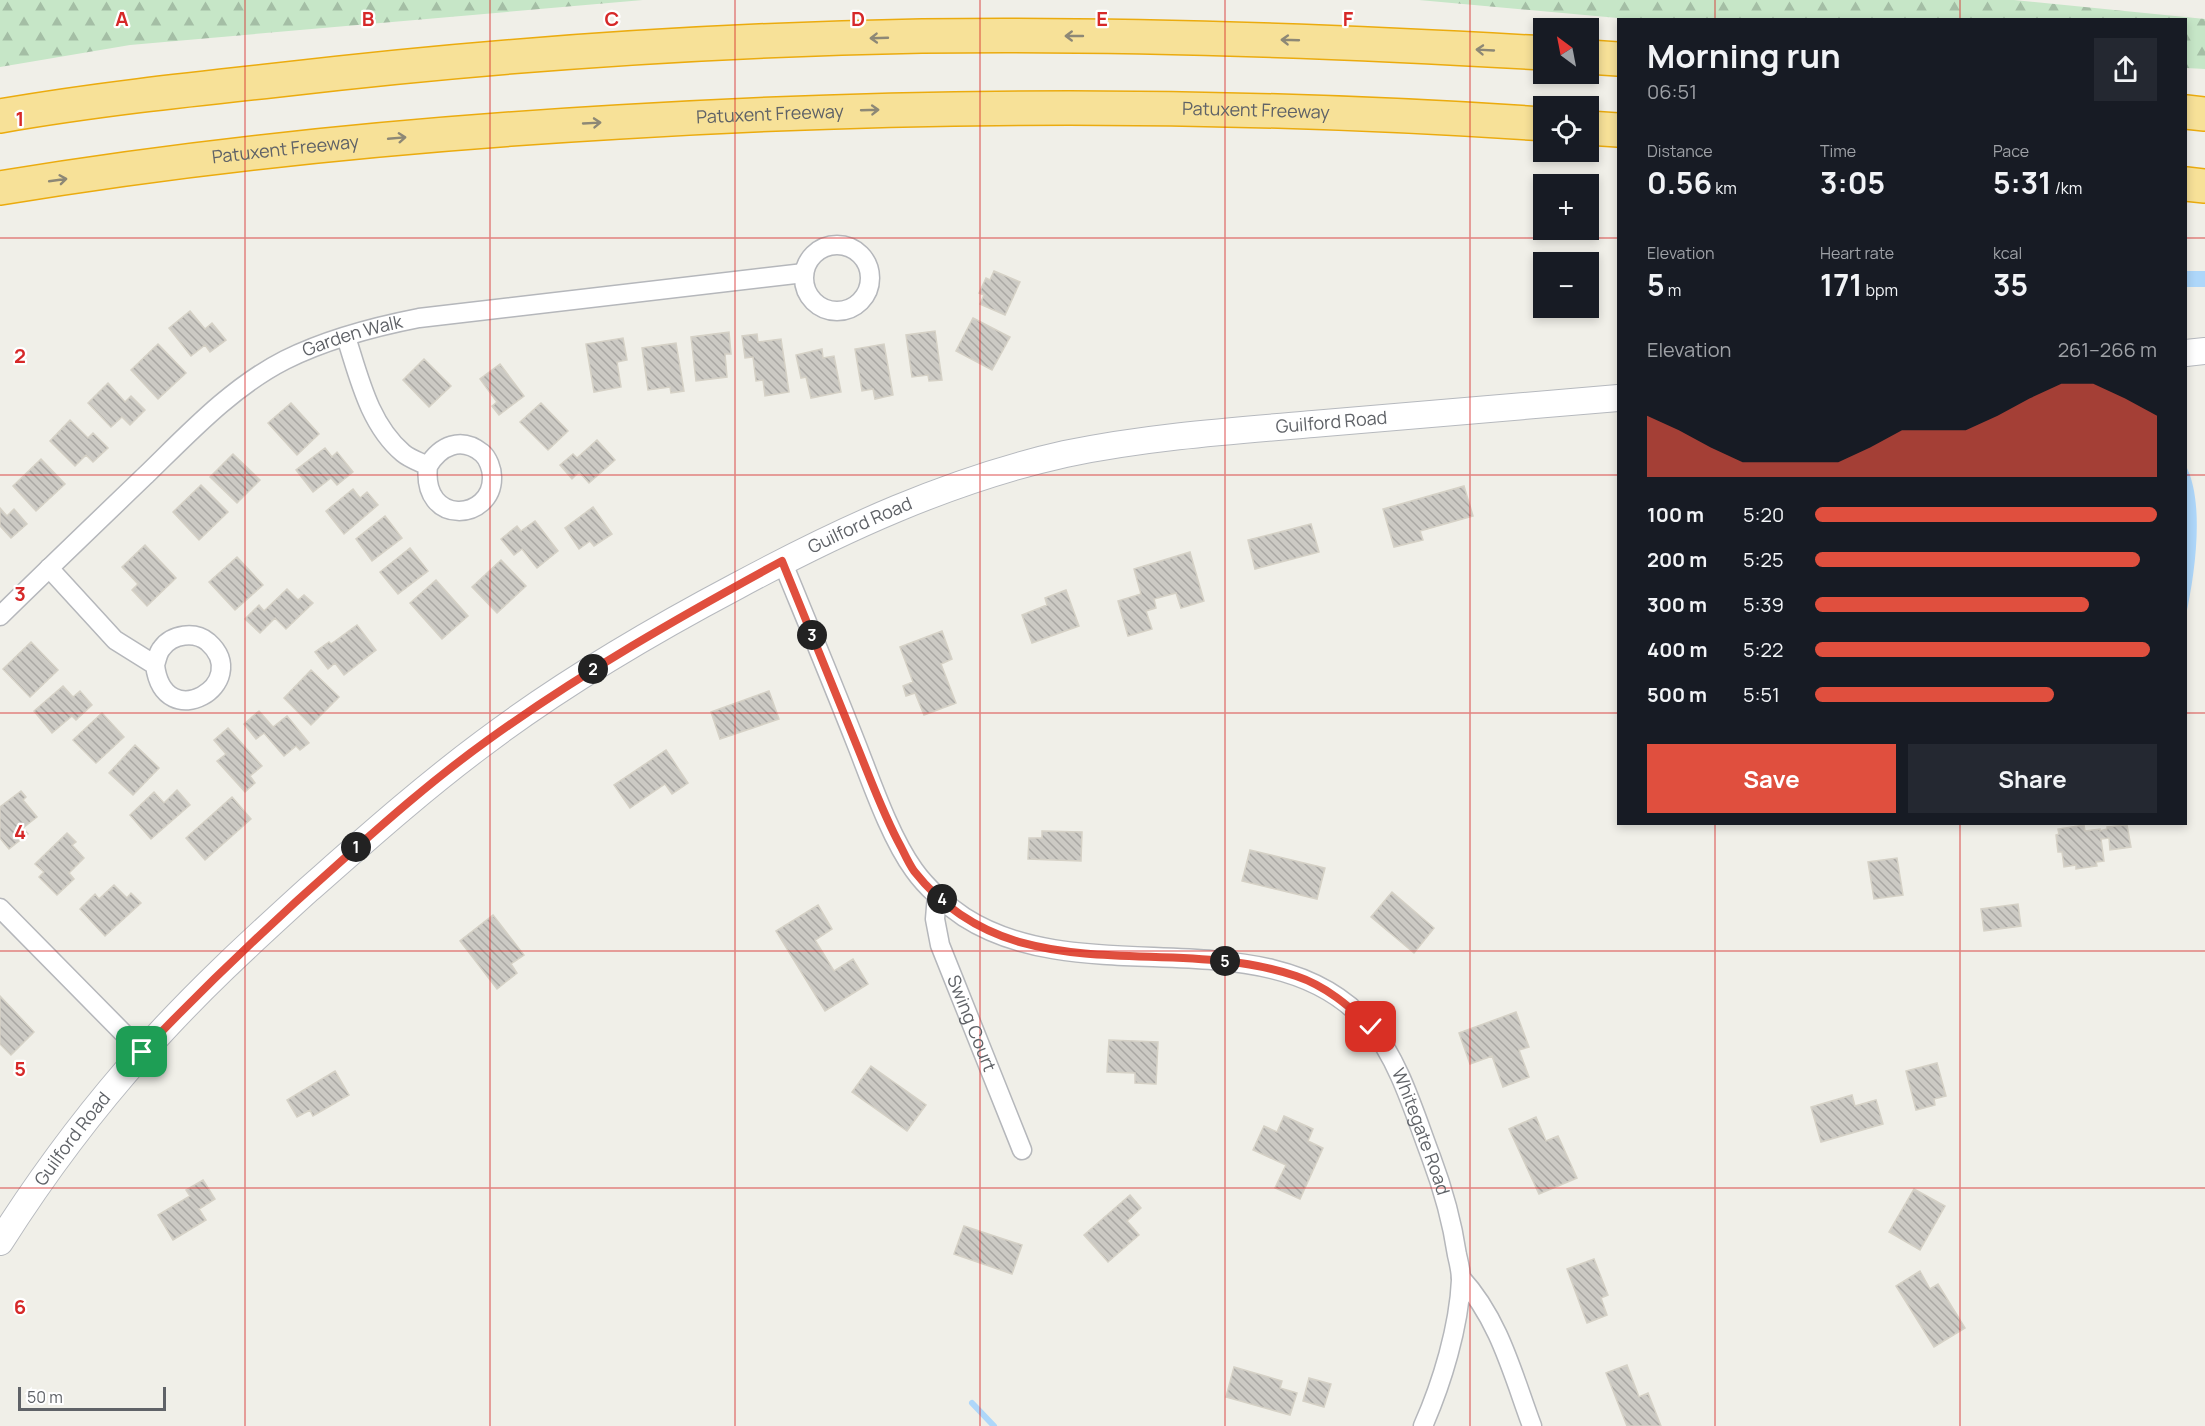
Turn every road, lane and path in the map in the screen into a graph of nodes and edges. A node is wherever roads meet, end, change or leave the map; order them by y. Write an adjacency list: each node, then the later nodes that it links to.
1 (1533, 52): 6 (highway, one-way to 6)
2 (1599, 58): 3 (highway)
3 (1617, 59)
4 (2187, 112): 5 (highway)
5 (2205, 114)
6 (0, 116)
7 (1533, 123): 12 (highway, Patuxent Freeway, one-way to 7)
8 (1599, 129): 9 (highway)
9 (1617, 130)
10 (2187, 184): 11 (highway)
11 (2205, 186)
12 (0, 188)
13 (804, 273): 14 (street, Garden Walk)
14 (346, 337): 18 (street); 20 (street, Garden Walk)
15 (2205, 351): 16 (main road)
16 (2187, 353)
17 (1617, 398): 19 (main road, Guilford Road)
18 (428, 466)
19 (782, 561): 23 (street, Whitegate Road); 25 (main road, Guilford Road)
20 (49, 568): 21 (street, Garden Walk); 22 (street)
21 (0, 616)
22 (155, 665)
23 (937, 895): 26 (street, Swing Court); 28 (street, Whitegate Road)
24 (0, 908): 25 (street)
25 (142, 1052): 27 (main road, Guilford Road)
26 (1022, 1150)
27 (0, 1242)
28 (1461, 1278): 29 (street, Whitegate Road); 30 (street)
29 (1423, 1426)
30 (1532, 1426)

